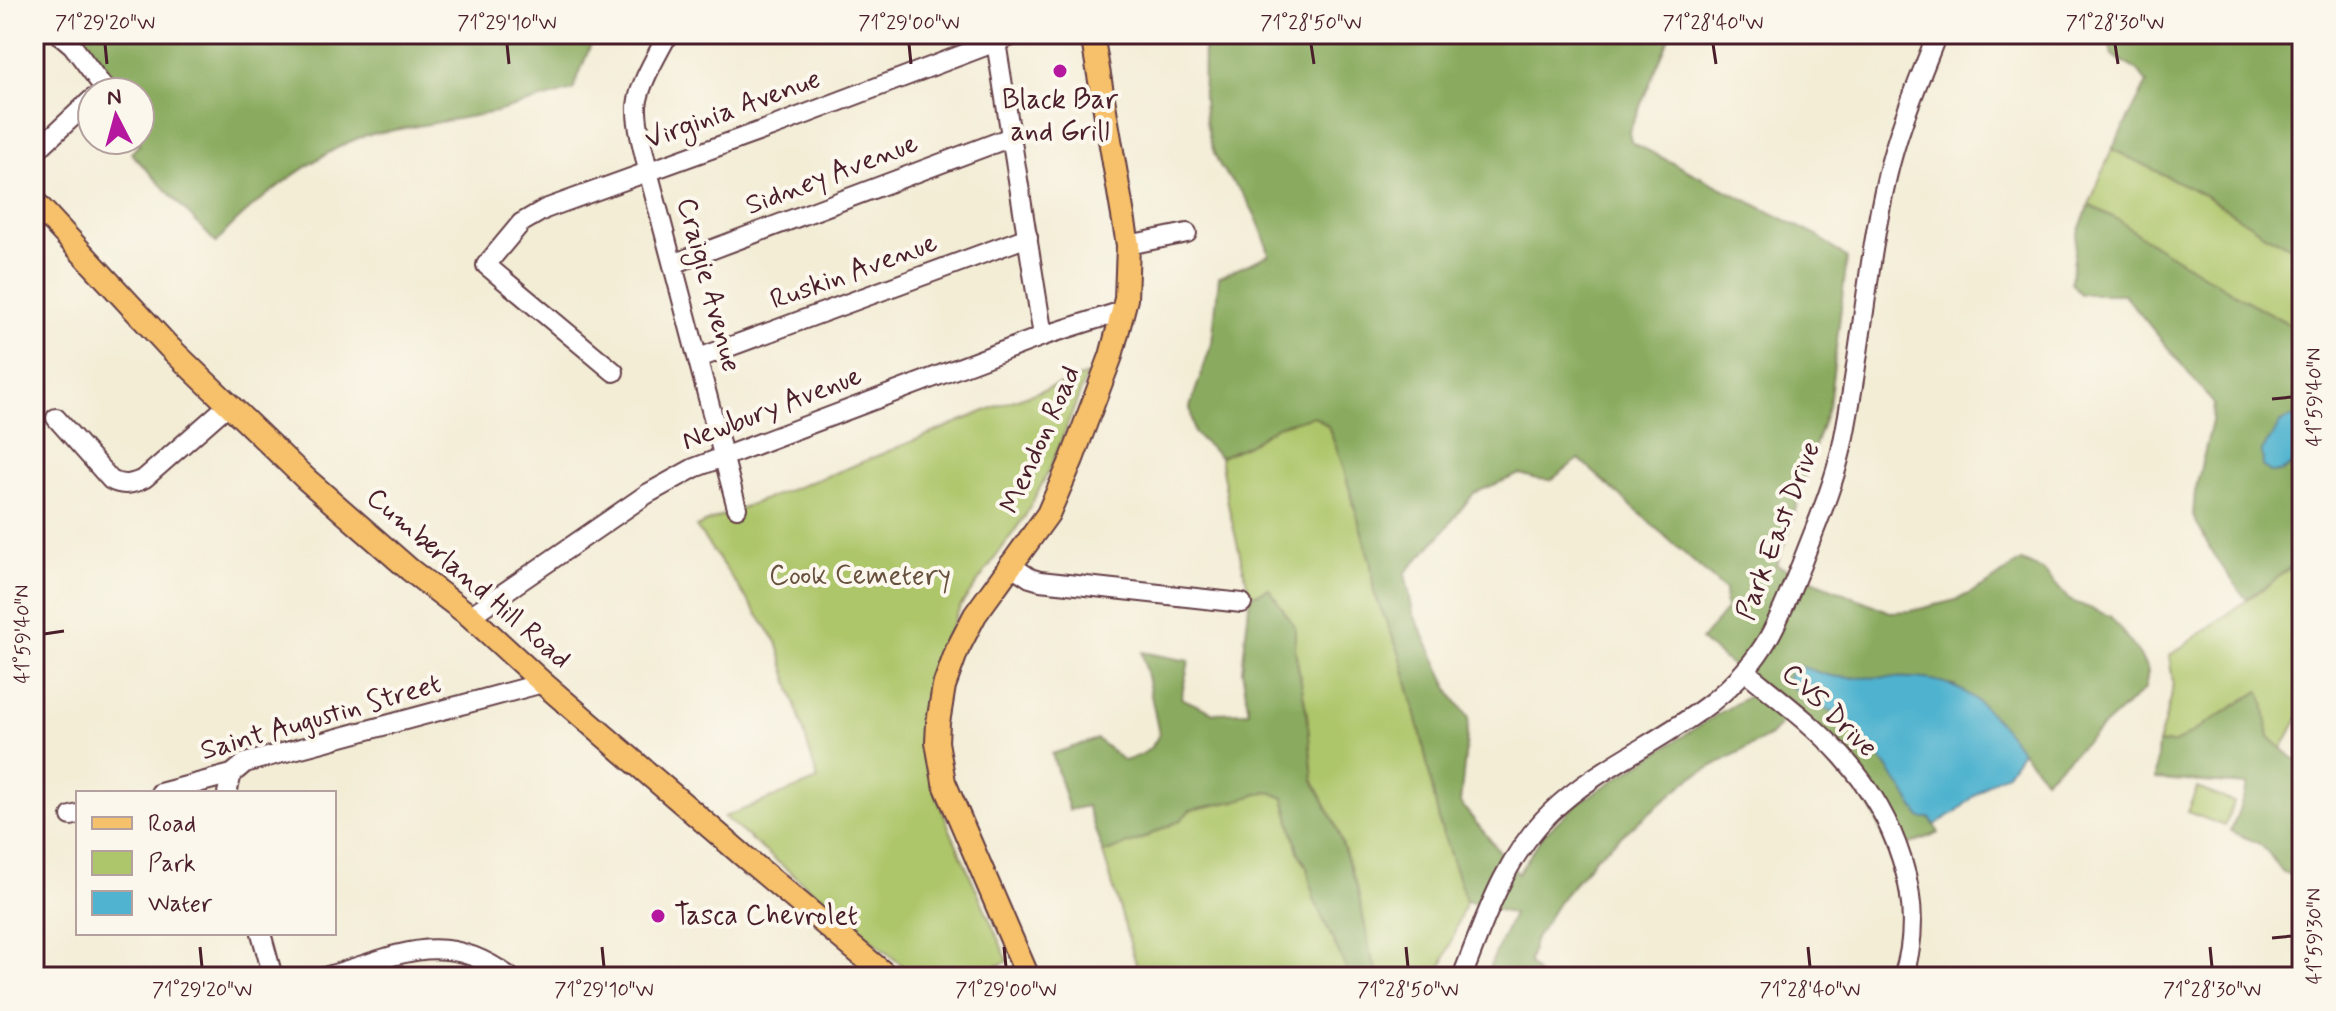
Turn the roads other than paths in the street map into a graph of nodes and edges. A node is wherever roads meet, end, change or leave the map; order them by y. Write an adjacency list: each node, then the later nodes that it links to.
1 (59, 34): 7 (street)
2 (668, 34): 11 (street, Craigie Avenue)
3 (1017, 34): 6 (street, Virginia Avenue)
4 (1092, 34): 15 (main road, Mendon Road)
5 (1937, 34): 28 (street, Park East Drive)
6 (996, 42): 9 (street); 11 (street, Virginia Avenue)
7 (89, 76)
8 (76, 114): 10 (street)
9 (1011, 137): 14 (street); 16 (street, Sidney Avenue)
10 (34, 153)
11 (648, 171): 16 (street, Craigie Avenue); 20 (street, Virginia Avenue)
12 (34, 201): 21 (main road, Cumberland Hill Road)
13 (1187, 233): 15 (street)
14 (1028, 237): 18 (street); 19 (street, Ruskin Avenue)
15 (1128, 245): 17 (main road, Mendon Road)
16 (673, 264): 19 (street, Craigie Avenue)
17 (1122, 311): 18 (street, Newbury Avenue); 25 (main road, Mendon Road)
18 (1043, 336): 23 (street, Newbury Avenue)
19 (699, 358): 23 (street, Craigie Avenue)
20 (614, 372)
21 (228, 405): 22 (street); 27 (main road, Cumberland Hill Road)
22 (56, 418)
23 (724, 455): 24 (street, Craigie Avenue); 27 (street, Newbury Avenue)
24 (737, 508)
25 (1009, 564): 26 (street); 38 (main road, Mendon Road)
26 (1242, 603)
27 (470, 616): 29 (main road, Cumberland Hill Road)
28 (1745, 671): 39 (street, Park East Drive); 40 (street, CVS Drive)
29 (543, 683): 30 (street, Saint Augustin Street); 37 (main road, Cumberland Hill Road)
30 (232, 774): 31 (street, Saint Augustin Street); 32 (street)
31 (168, 791)
32 (228, 791)
33 (262, 935): 34 (street)
34 (273, 977)
35 (324, 977): 36 (street)
36 (510, 977)
37 (888, 977)
38 (1028, 977)
39 (1462, 977)
40 (1903, 977)

